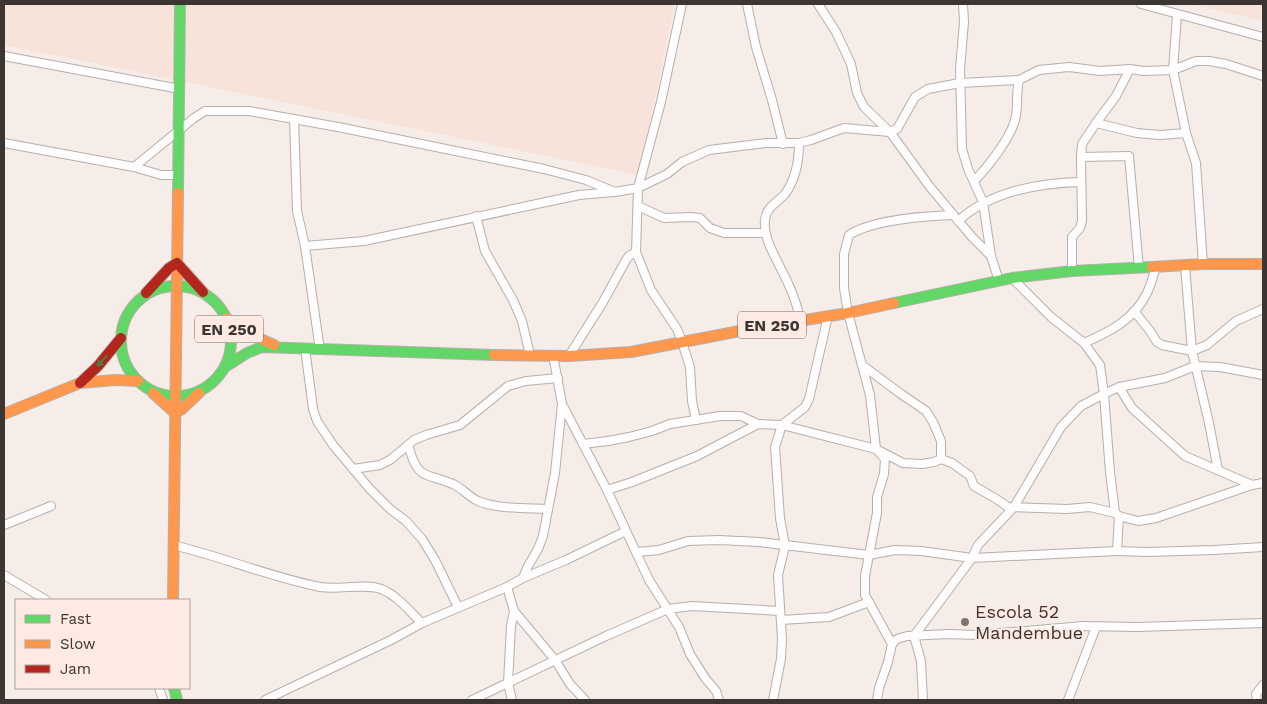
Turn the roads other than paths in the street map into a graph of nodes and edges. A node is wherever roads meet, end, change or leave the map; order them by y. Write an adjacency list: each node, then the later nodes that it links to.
1 (180, 4): 15 (main road)
2 (682, 4): 29 (street)
3 (747, 4): 23 (street)
4 (818, 4): 19 (street)
5 (963, 4): 14 (street)
6 (1142, 4): 7 (street)
7 (1177, 14): 8 (street); 11 (street)
8 (1263, 37)
9 (4, 56): 15 (street)
10 (1130, 69): 11 (street); 13 (street); 17 (street)
11 (1172, 70): 12 (street); 20 (street)
12 (1263, 76)
13 (1019, 80): 14 (street); 27 (street)
14 (960, 83): 19 (street); 27 (street)
15 (180, 89): 18 (main road)
16 (294, 119): 18 (street); 30 (street); 36 (street)
17 (1096, 123): 20 (street); 24 (street)
18 (179, 130): 25 (street); 26 (main road)
19 (890, 132): 22 (street); 34 (street)
20 (1186, 134): 40 (street)
21 (4, 143): 25 (street)
22 (798, 143): 23 (street); 35 (street)
23 (783, 144): 29 (street)
24 (1081, 157): 28 (street); 43 (street)
25 (134, 167): 26 (street)
26 (179, 175): 39 (main road)
27 (974, 181): 31 (street)
28 (1081, 182): 31 (street); 45 (street)
29 (638, 188): 30 (street); 32 (street)
30 (615, 192): 33 (street)
31 (983, 202): 34 (street); 38 (street)
32 (638, 206): 35 (street); 37 (street)
33 (476, 216): 36 (street); 64 (street)
34 (956, 218): 38 (street); 53 (street)
35 (765, 233): 56 (street)
36 (305, 246): 62 (street)
37 (636, 252): 58 (street); 66 (street)
38 (991, 256): 47 (street)
39 (177, 263): 48 (main road); 49 (main road); 50 (main road)
40 (1203, 264): 41 (main road, EN 250); 42 (main road, EN 250)
41 (1263, 264)
42 (1185, 266): 44 (main road, EN 250); 63 (street)
43 (1139, 268): 44 (main road, EN 250); 45 (main road, EN 250)
44 (1156, 268): 52 (street)
45 (1072, 271): 46 (main road, EN 250)
46 (1012, 278): 47 (main road, EN 250); 59 (street)
47 (999, 280): 53 (main road, EN 250)
48 (176, 286): 49 (main road, EN 250); 50 (main road, EN 250); 78 (main road)
49 (206, 295): 55 (main road, EN 250)
50 (138, 301): 57 (main road, EN 250)
51 (1263, 309): 63 (street)
52 (1134, 311): 59 (street); 63 (street)
53 (848, 314): 54 (main road, EN 250); 67 (street)
54 (828, 316): 56 (main road, EN 250); 84 (street)
55 (226, 318): 60 (main road, EN 250); 69 (main road, EN 250)
56 (800, 320): 58 (main road, EN 250)
57 (121, 338): 72 (main road, EN 250); 73 (main road, EN 250, one-way to 73)
58 (682, 342): 66 (main road, EN 250); 82 (street)
59 (1084, 343): 77 (street)
60 (278, 347): 61 (main road, EN 250); 69 (main road, EN 250)
61 (304, 348): 62 (main road, EN 250); 89 (street)
62 (320, 350): 64 (main road, EN 250)
63 (1192, 352): 68 (street)
64 (530, 355): 65 (main road, EN 250)
65 (553, 355): 66 (main road, EN 250); 71 (street)
66 (569, 356)
67 (862, 365): 87 (street); 88 (street)
68 (1195, 366): 70 (street); 75 (street); 90 (street)
69 (225, 367): 74 (main road, EN 250)
70 (1263, 375)
71 (558, 378): 79 (street); 86 (street)
72 (138, 381): 73 (main road, EN 250); 76 (main road, EN 250)
73 (80, 382): 81 (main road, EN 250)
74 (204, 388): 78 (main road, EN 250); 80 (main road)
75 (1119, 388): 77 (street); 90 (street)
76 (149, 389): 78 (main road, EN 250); 80 (main road)
77 (1104, 394): 95 (street); 97 (street)
78 (176, 396): 80 (main road)
79 (562, 404): 85 (street); 96 (street)
80 (175, 413): 100 (main road)
81 (4, 414)
82 (696, 420): 83 (street); 85 (street)
83 (758, 424): 84 (street); 93 (street)
84 (782, 425): 87 (street); 101 (street)
85 (583, 444): 93 (street)
86 (408, 445): 89 (street); 96 (street)
87 (876, 450): 88 (street); 105 (street)
88 (941, 459): 95 (street)
89 (353, 468): 113 (street)
90 (1218, 470): 92 (street)
91 (1263, 483): 92 (street)
92 (1252, 485): 97 (street)
93 (608, 490): 99 (street)
94 (51, 506): 98 (street)
95 (1014, 507): 97 (street); 106 (street)
96 (547, 509): 108 (street)
97 (1117, 514): 103 (street)
98 (4, 525)
99 (626, 531): 104 (street); 108 (street)
100 (173, 545): 111 (main road); 117 (street)
101 (785, 546): 104 (street); 105 (street); 116 (street)
102 (1263, 547): 103 (street)
103 (1118, 551): 106 (street)
104 (637, 552): 114 (street)
105 (869, 555): 106 (street); 112 (street)
106 (972, 558): 120 (street)
107 (4, 575): 110 (street)
108 (523, 578): 109 (street)
109 (508, 587): 113 (street); 115 (street)
110 (44, 599)
111 (173, 599)
112 (869, 602): 116 (street); 121 (street)
113 (458, 607): 117 (street)
114 (668, 609): 116 (street); 122 (street); 131 (street)
115 (514, 611): 122 (street); 123 (street)
116 (780, 616): 132 (street)
117 (422, 623): 127 (street)
118 (1263, 623): 119 (street)
119 (1096, 627): 120 (street); 135 (street)
120 (914, 636): 121 (street); 134 (street)
121 (892, 644): 133 (street)
122 (555, 660): 123 (street); 130 (street)
123 (508, 683): 128 (street); 129 (street)
124 (1263, 685): 136 (street)
125 (160, 689): 126 (street)
126 (171, 697)
127 (264, 700)
128 (472, 700)
129 (512, 700)
130 (585, 700)
131 (719, 700)
132 (773, 700)
133 (877, 700)
134 (923, 700)
135 (1068, 700)
136 (1257, 700)

